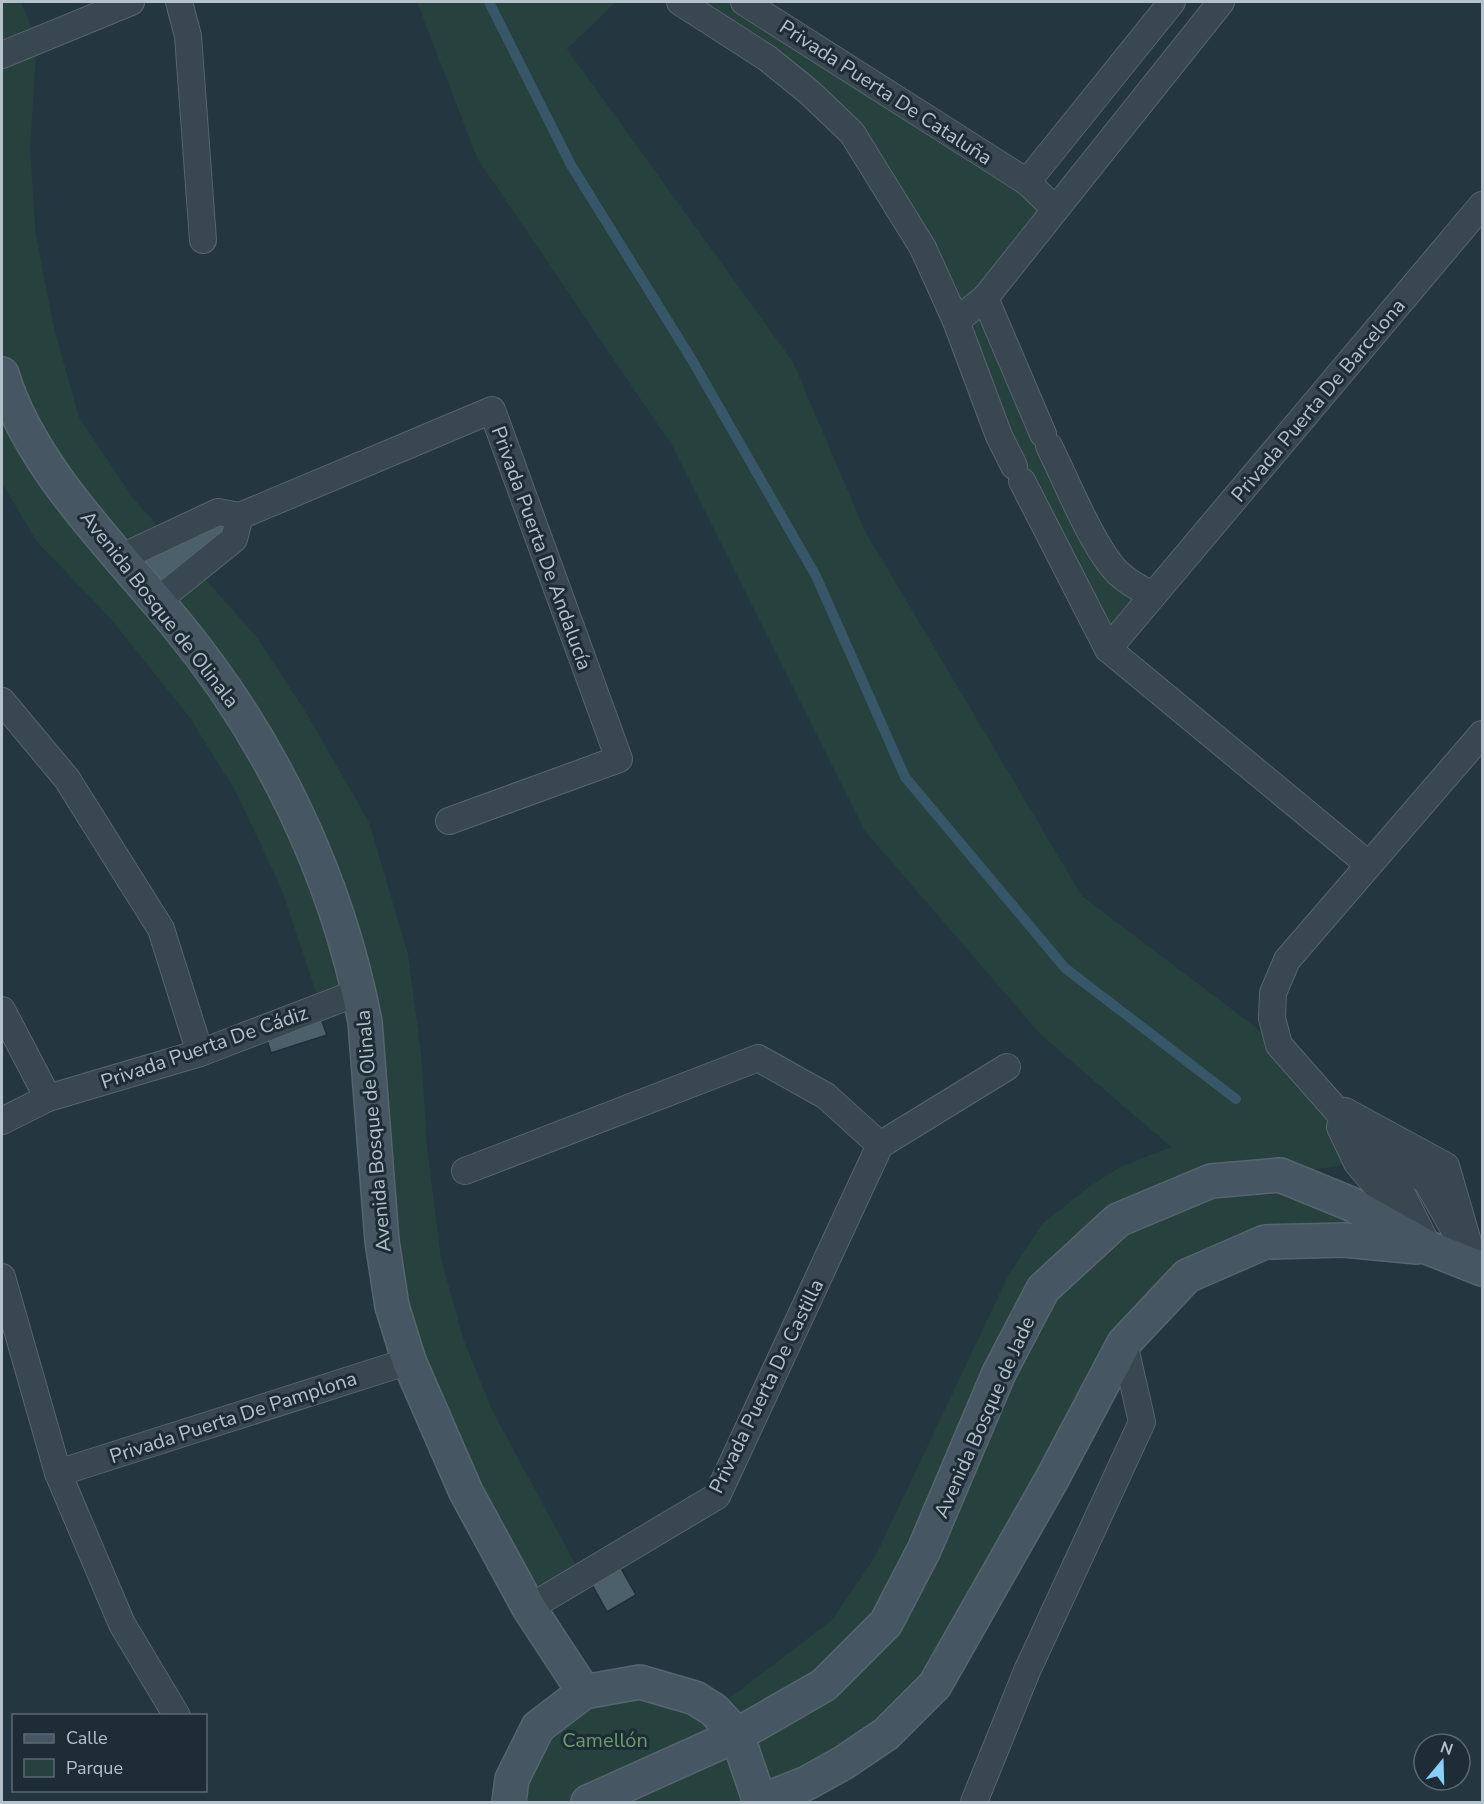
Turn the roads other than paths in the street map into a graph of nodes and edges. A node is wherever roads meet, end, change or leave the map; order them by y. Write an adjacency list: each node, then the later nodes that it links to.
1 (131, 2): 7 (street)
2 (179, 2): 11 (street)
3 (680, 2): 13 (street, Privada Puerta De Cataluña)
4 (744, 2): 8 (street, Privada Puerta De Cataluña)
5 (1172, 2): 8 (street)
6 (1221, 2): 10 (street)
7 (2, 55)
8 (1028, 182): 10 (street, Privada Puerta De Cataluña)
9 (1482, 205): 19 (street, Privada Puerta De Barcelona)
10 (1054, 209): 12 (street)
11 (203, 240)
12 (985, 298): 13 (street); 15 (street)
13 (956, 321): 16 (street, Privada Puerta De Cataluña)
14 (2, 376): 18 (street, Avenida Bosque de Olinala)
15 (1032, 410): 16 (street); 19 (street)
16 (999, 436): 21 (street, Privada Puerta De Cataluña)
17 (240, 516): 18 (street, Privada Puerta De Andalucía); 20 (street); 24 (street, Privada Puerta De Andalucía)
18 (120, 558): 20 (street, Avenida Bosque de Olinala)
19 (1153, 595): 21 (street, Privada Puerta De Barcelona)
20 (157, 601): 26 (street, Avenida Bosque de Olinala)
21 (1108, 649): 25 (street)
22 (2, 701): 28 (street)
23 (1482, 734): 25 (street)
24 (448, 820)
25 (1368, 864): 31 (street)
26 (359, 992): 28 (street, Privada Puerta De Cádiz); 39 (street, Avenida Bosque de Olinala)
27 (2, 1010): 30 (street)
28 (200, 1053): 30 (street, Privada Puerta De Cádiz)
29 (1007, 1067): 33 (street)
30 (48, 1098): 32 (street, Privada Puerta De Cádiz)
31 (1329, 1102): 35 (street); 36 (street)
32 (2, 1121)
33 (880, 1145): 34 (street); 41 (street, Privada Puerta De Castilla)
34 (465, 1171)
35 (1430, 1248): 36 (street, Avenida Bosque de Jade); 38 (street, Avenida Bosque de Jade); 44 (street, Avenida Bosque de Jade)
36 (1479, 1268)
37 (2, 1277): 40 (street)
38 (1124, 1343): 45 (street, Avenida Bosque de Jade); 48 (street)
39 (409, 1361): 40 (street, Privada Puerta De Pamplona); 41 (street, Avenida Bosque de Olinala)
40 (58, 1473): 43 (street)
41 (529, 1608): 42 (street, Avenida Bosque de Olinala)
42 (584, 1692): 44 (street); 46 (street)
43 (176, 1714)
44 (737, 1735): 45 (street); 47 (street, Avenida Bosque de Jade)
45 (760, 1802)
46 (509, 1803)
47 (588, 1803)
48 (974, 1803)

